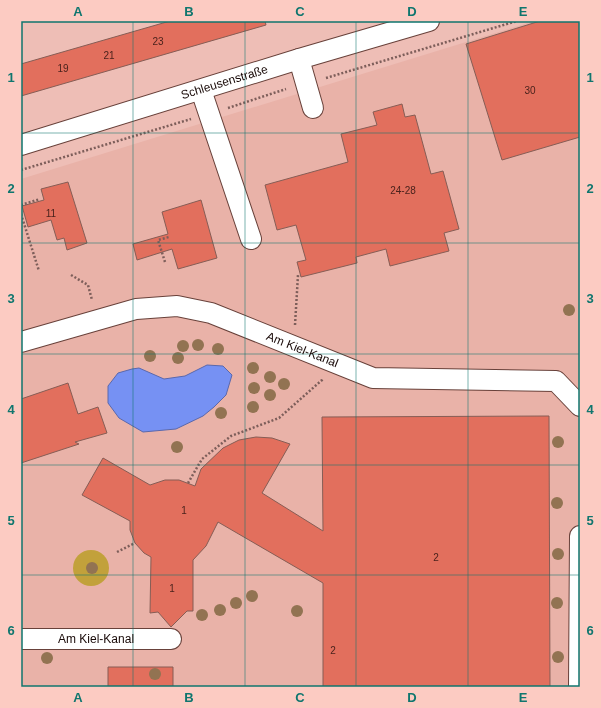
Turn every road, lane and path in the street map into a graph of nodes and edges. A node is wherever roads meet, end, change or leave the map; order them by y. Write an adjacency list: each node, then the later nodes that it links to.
1 (429, 21): 3 (street, Schleusenstraße)
2 (517, 21): 4 (path)
3 (299, 59): 4 (street); 5 (street, Schleusenstraße)
4 (306, 84): 6 (street); 7 (path)
5 (201, 90): 7 (street); 8 (street, Schleusenstraße)
6 (313, 108)
7 (209, 114): 9 (path); 14 (street)
8 (21, 145)
9 (21, 170)
10 (40, 199): 11 (path)
11 (21, 205)
12 (21, 214): 16 (path)
13 (169, 237): 15 (path)
14 (251, 239)
15 (165, 262)
16 (39, 272)
17 (71, 275): 19 (path)
18 (298, 275): 21 (path)
19 (98, 320): 20 (street, Am Kiel-Kanal); 21 (street, Am Kiel-Kanal)
20 (21, 342)
21 (293, 346): 22 (street, Am Kiel-Kanal)
22 (330, 360): 23 (street, Am Kiel-Kanal); 24 (path)
23 (580, 406)
24 (188, 483)
25 (580, 536): 30 (street)
26 (135, 543): 27 (path)
27 (117, 552)
28 (21, 639): 29 (street, Am Kiel-Kanal)
29 (171, 639)
30 (579, 687)

